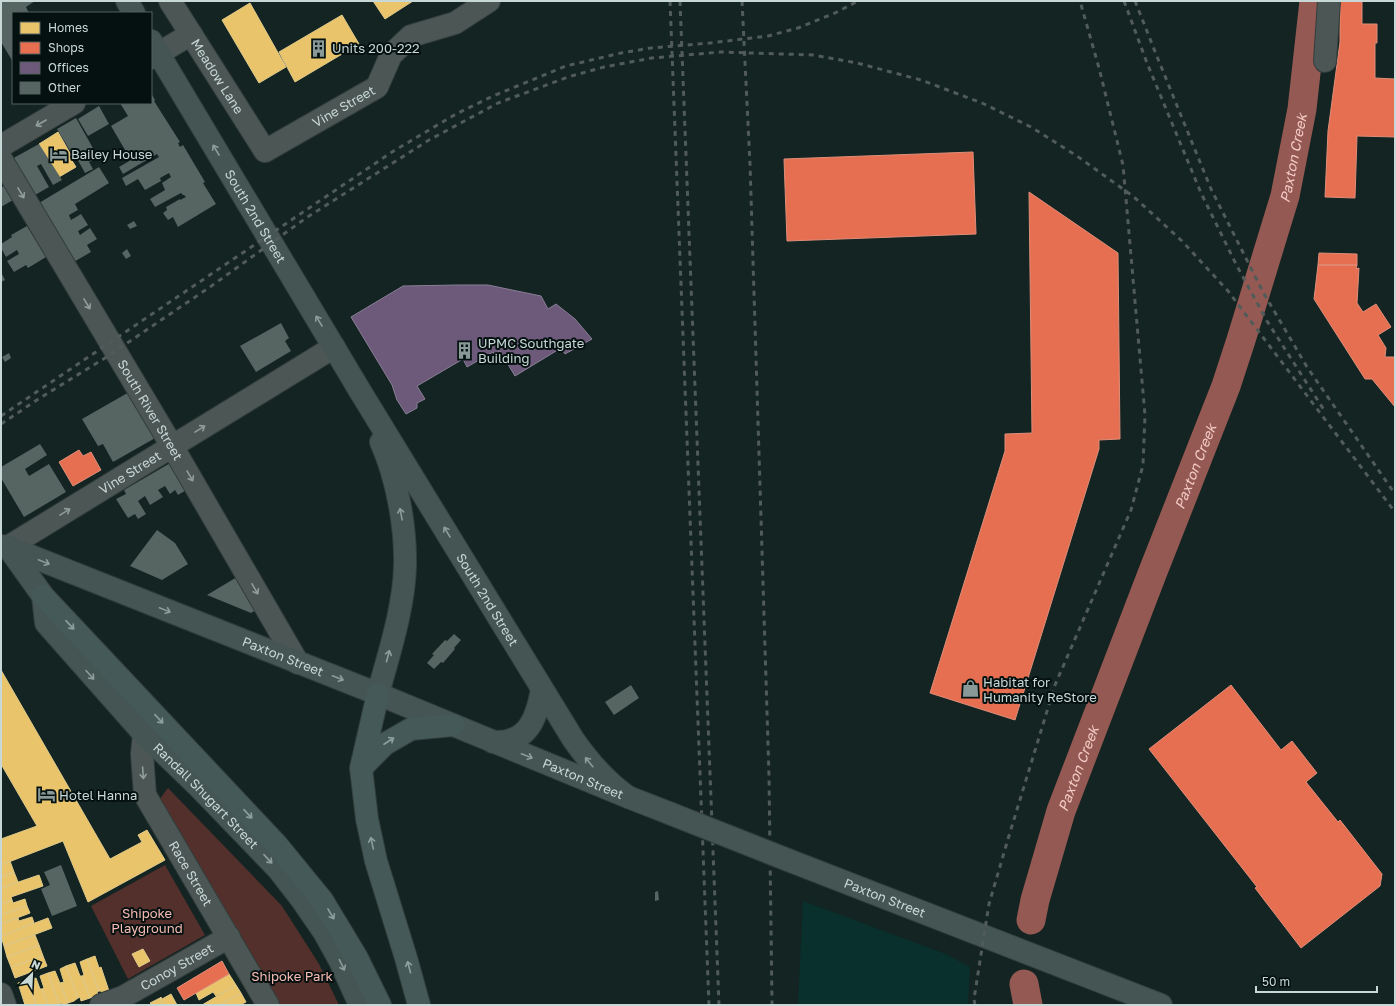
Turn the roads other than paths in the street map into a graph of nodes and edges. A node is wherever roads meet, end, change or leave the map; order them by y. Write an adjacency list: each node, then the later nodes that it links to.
1 (127, 1): 5 (main road)
2 (170, 1): 6 (street, Meadow Lane)
3 (489, 1): 11 (street, Vine Street)
4 (1329, 1): 8 (street)
5 (133, 12)
6 (191, 34): 7 (street); 11 (street, Meadow Lane)
7 (154, 51): 13 (main road, South 2nd Street, one-way to 7)
8 (1325, 61)
9 (72, 104): 10 (street, one-way to 10)
10 (1, 146)
11 (265, 151)
12 (1, 159): 15 (street, South River Street, one-way to 15)
13 (334, 347): 14 (main road, South 2nd Street); 15 (street, Vine Street, one-way to 13)
14 (360, 391): 19 (main road, South 2nd Street, one-way to 14); 20 (main road, South 2nd Street, one-way to 14)
15 (172, 446): 16 (street, Vine Street, one-way to 15); 18 (street, South River Street, one-way to 18)
16 (3, 543): 17 (main road); 18 (main road, Paxton Street, one-way to 18)
17 (43, 596): 22 (main road, Randall Shugart Street, one-way to 22); 33 (highway, one-way to 33)
18 (298, 663): 20 (main road, Paxton Street, one-way to 20)
19 (542, 689): 23 (main road); 25 (main road, South 2nd Street, one-way to 19)
20 (378, 694): 21 (main road, Paxton Street); 24 (highway)
21 (452, 725): 23 (main road, Paxton Street); 24 (highway, one-way to 21)
22 (144, 734): 26 (street, Race Street, one-way to 26); 32 (main road, Randall Shugart Street, one-way to 32)
23 (493, 742): 25 (main road, Paxton Street, one-way to 25)
24 (361, 768): 34 (highway, one-way to 24)
25 (628, 797): 35 (main road, Paxton Street, bridge)
26 (229, 937): 28 (street, Conoy Street); 31 (street, Race Street)
27 (1, 994): 29 (street)
28 (124, 1001): 30 (street, Conoy Street)
29 (5, 1005)
30 (101, 1005)
31 (268, 1005)
32 (360, 1005)
33 (380, 1005)
34 (419, 1005)
35 (1161, 1005)

